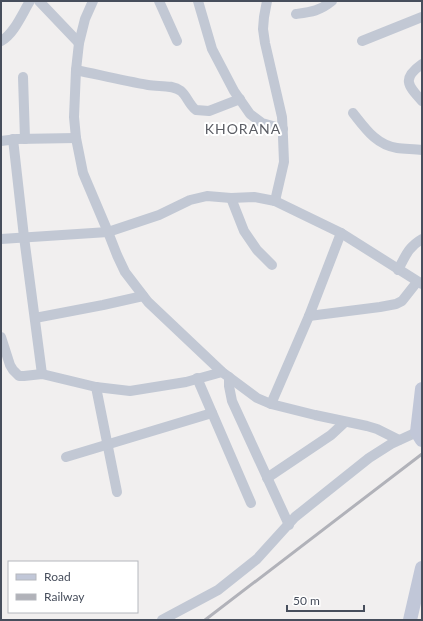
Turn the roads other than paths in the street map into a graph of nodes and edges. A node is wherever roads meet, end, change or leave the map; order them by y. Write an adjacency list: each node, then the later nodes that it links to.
1 (30, 1): 10 (street)
2 (39, 1): 13 (street)
3 (93, 1): 13 (street)
4 (159, 1): 11 (street)
5 (198, 1): 17 (street)
6 (267, 1): 20 (street)
7 (332, 1): 8 (street)
8 (296, 14)
9 (422, 17): 12 (street)
10 (1, 41)
11 (177, 41)
12 (362, 41)
13 (79, 43): 15 (street)
14 (422, 64): 18 (street)
15 (76, 70): 17 (street); 21 (street)
16 (24, 77): 23 (street)
17 (240, 99): 20 (street)
18 (422, 101)
19 (353, 113): 25 (street)
20 (283, 128): 27 (street)
21 (76, 138): 23 (street); 28 (street)
22 (13, 139): 23 (street); 24 (street); 30 (street)
23 (25, 139)
24 (1, 141)
25 (422, 150)
26 (231, 198): 27 (street); 28 (street); 33 (street)
27 (275, 201): 29 (street)
28 (108, 232): 30 (street); 36 (street)
29 (341, 234): 34 (street); 37 (street)
30 (24, 237): 31 (street); 38 (street)
31 (1, 239)
32 (422, 239): 34 (street)
33 (272, 265)
34 (398, 270): 35 (street)
35 (420, 283): 37 (street)
36 (143, 296): 38 (street); 41 (street)
37 (309, 316): 45 (street)
38 (34, 318): 40 (street)
39 (1, 337): 40 (street)
40 (42, 374): 43 (street)
41 (225, 375): 42 (street); 45 (street); 52 (street)
42 (197, 378): 43 (street); 46 (street)
43 (96, 387): 50 (street)
44 (422, 389): 48 (street)
45 (271, 404): 47 (street)
46 (212, 413): 50 (street); 54 (street)
47 (345, 422): 49 (street); 52 (street)
48 (419, 436): 49 (street)
49 (399, 440): 55 (street)
50 (108, 444): 51 (street); 53 (street)
51 (66, 457)
52 (267, 478): 55 (street)
53 (117, 492)
54 (251, 503)
55 (288, 525): 57 (street)
56 (422, 568): 58 (street)
57 (162, 620)
58 (410, 620)

